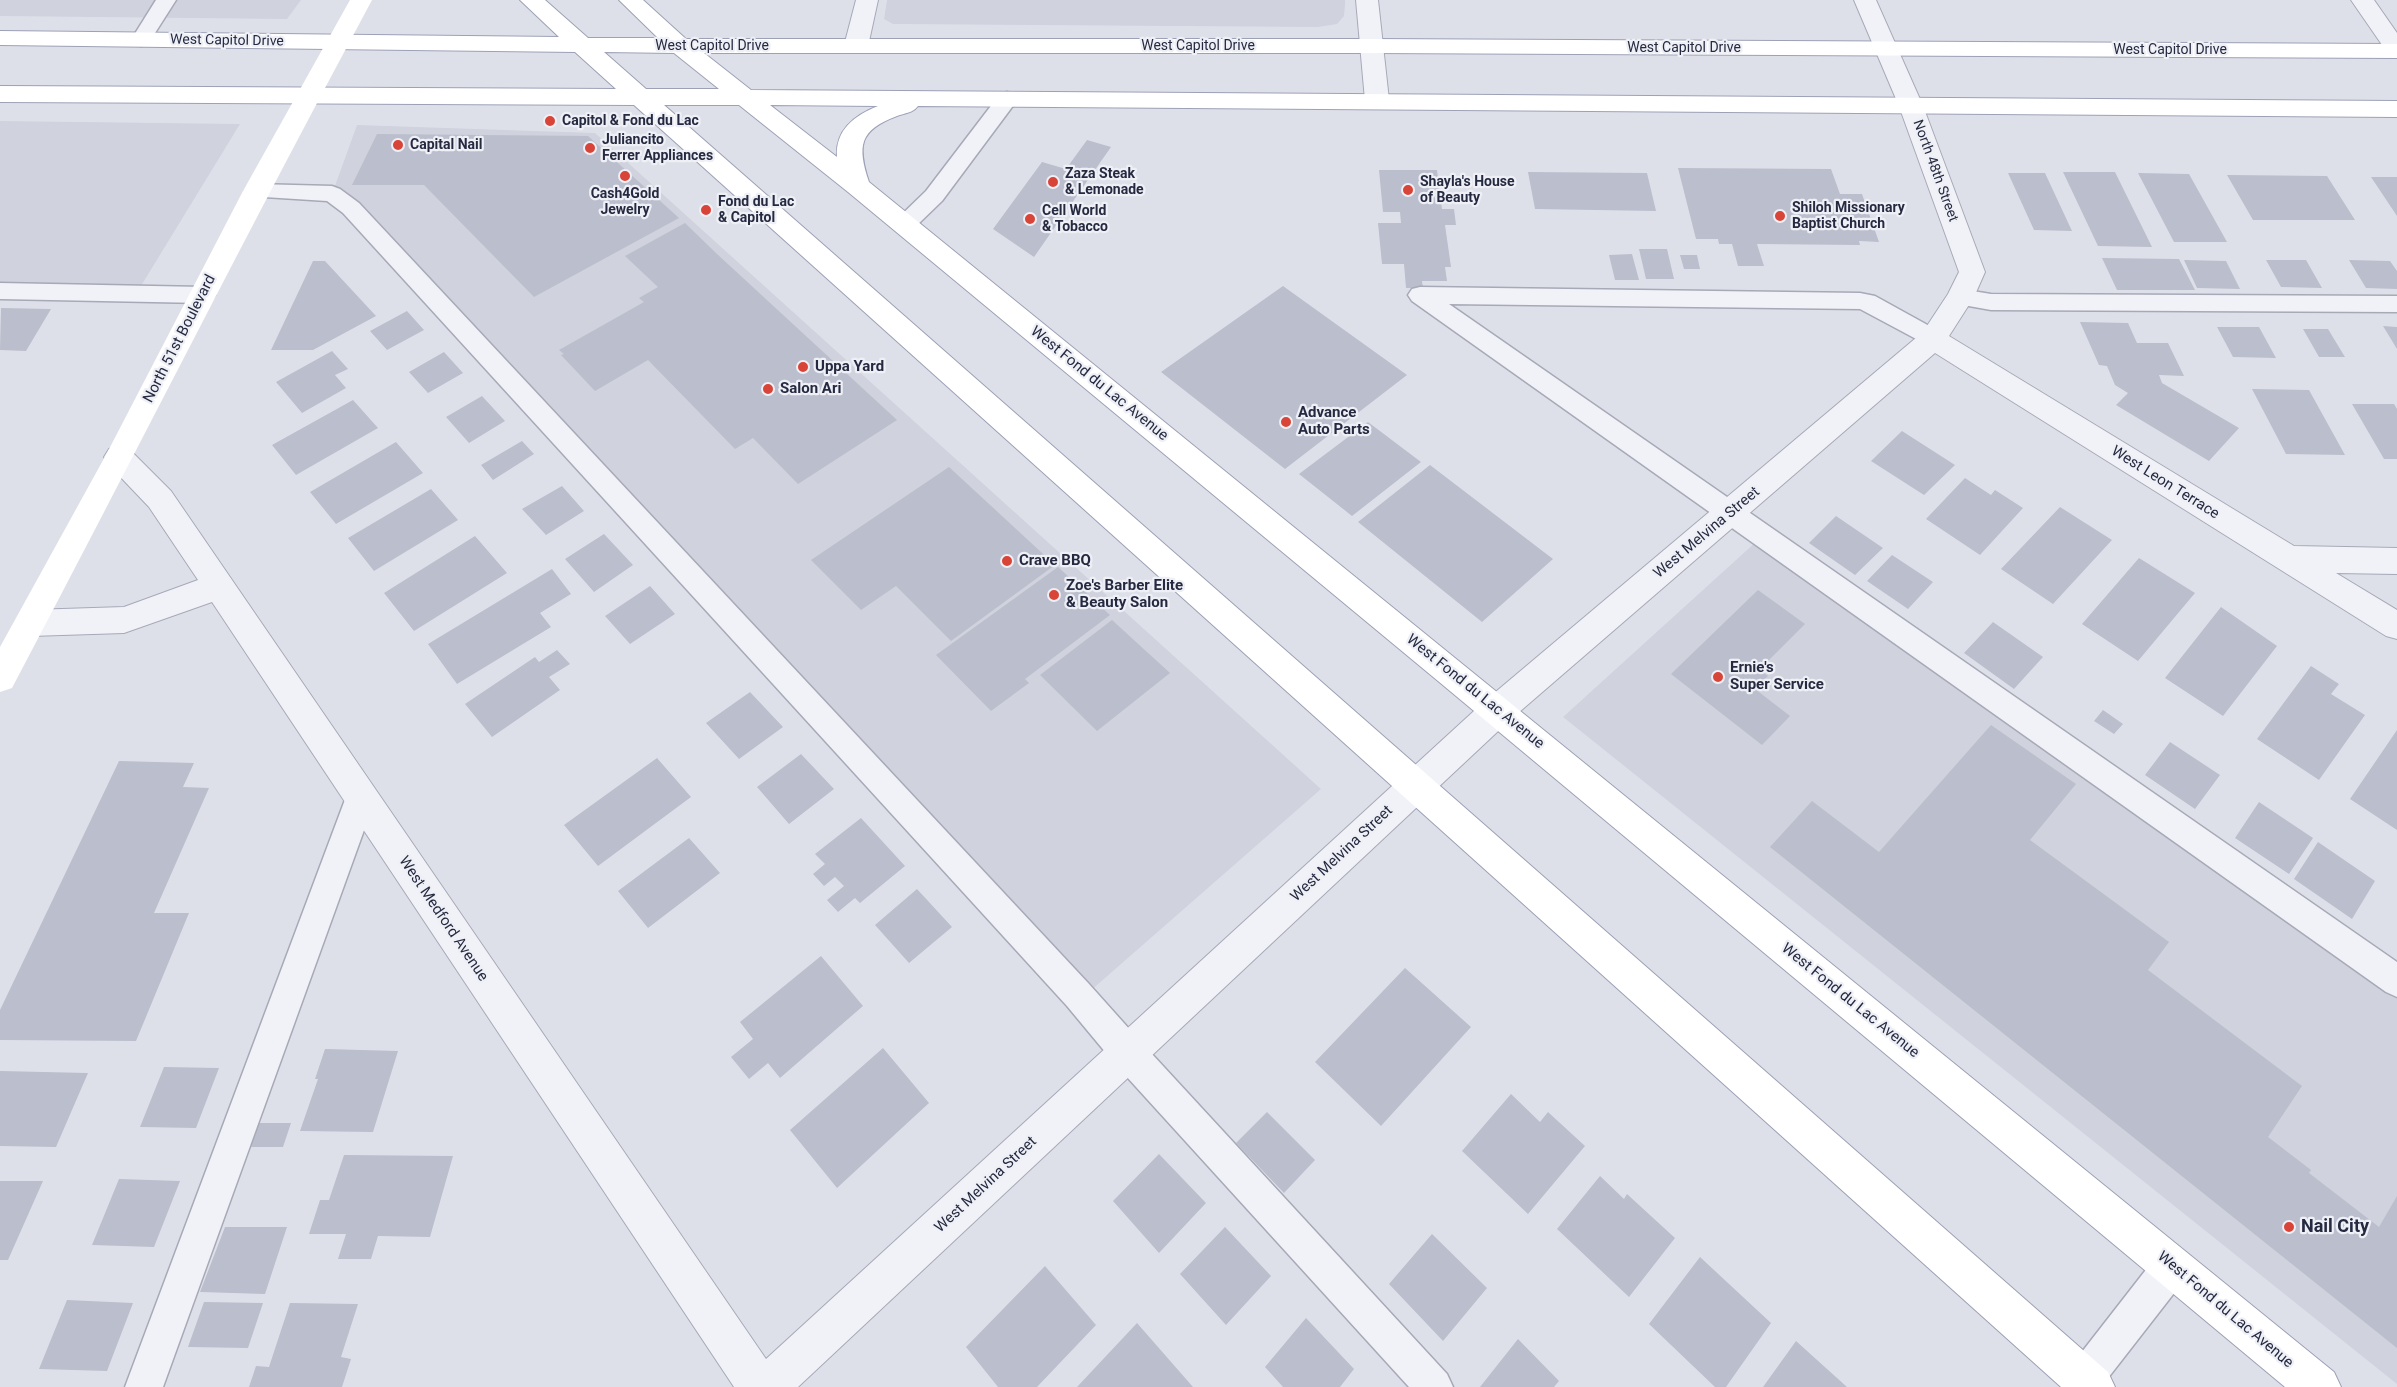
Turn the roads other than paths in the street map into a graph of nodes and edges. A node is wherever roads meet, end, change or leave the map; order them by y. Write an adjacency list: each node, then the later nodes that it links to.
1 (166, 0): 10 (lane)
2 (361, 0): 11 (main road, North 51st Boulevard)
3 (531, 0): 12 (main road)
4 (630, 0): 13 (main road, West Fond du Lac Avenue)
5 (867, 0): 14 (street)
6 (1367, 0): 15 (street)
7 (1865, 0): 16 (street, North 48th Street)
8 (2362, 0): 17 (street)
9 (0, 38): 10 (main road, West Capitol Drive)
10 (141, 40): 11 (main road, West Capitol Drive)
11 (338, 42): 12 (main road, West Capitol Drive); 19 (main road, North 51st Boulevard)
12 (581, 46): 13 (main road, West Capitol Drive); 20 (main road)
13 (680, 46): 14 (main road, West Capitol Drive); 21 (main road, West Fond du Lac Avenue)
14 (856, 46): 15 (main road, West Capitol Drive)
15 (1371, 46): 16 (main road, West Capitol Drive); 24 (street)
16 (1886, 50): 17 (main road, West Capitol Drive); 25 (street, North 48th Street)
17 (2397, 50)
18 (0, 94): 19 (main road)
19 (307, 97): 20 (main road); 28 (main road, North 51st Boulevard)
20 (640, 98): 21 (main road); 44 (main road)
21 (749, 99): 22 (main road); 27 (main road, West Fond du Lac Avenue)
22 (934, 99): 23 (main road); 27 (main road)
23 (1007, 99): 24 (main road); 29 (lane)
24 (1377, 100): 25 (main road)
25 (1911, 106): 26 (main road); 32 (street, North 48th Street)
26 (2397, 109)
27 (857, 186): 29 (main road, West Fond du Lac Avenue)
28 (256, 191): 31 (main road, North 51st Boulevard); 47 (lane)
29 (904, 225): 43 (main road, West Fond du Lac Avenue)
30 (0, 291): 31 (lane)
31 (203, 295): 35 (main road, North 51st Boulevard)
32 (1960, 297): 33 (lane); 34 (street, North 48th Street)
33 (2397, 304)
34 (1933, 339): 36 (street, West Melvina Street); 36 (lane); 37 (street, West Leon Terrace)
35 (119, 457): 39 (street, West Medford Avenue); 40 (main road, North 51st Boulevard)
36 (1730, 514): 43 (street, West Melvina Street); 46 (lane)
37 (2287, 559): 38 (street); 41 (street, West Leon Terrace)
38 (2397, 561)
39 (219, 586): 40 (street); 45 (street, West Medford Avenue)
40 (31, 623): 42 (main road, North 51st Boulevard)
41 (2397, 626)
42 (0, 678)
43 (1498, 710): 44 (street, West Melvina Street); 48 (main road, West Fond du Lac Avenue)
44 (1415, 786): 47 (street, West Melvina Street); 49 (main road)
45 (361, 796): 50 (lane); 51 (street, West Medford Avenue)
46 (2397, 981)
47 (1128, 1053): 52 (street, West Melvina Street); 53 (lane)
48 (2172, 1266): 49 (lane); 54 (main road, West Fond du Lac Avenue)
49 (2088, 1383)
50 (144, 1387)
51 (759, 1387)
52 (767, 1387)
53 (1434, 1387)
54 (2319, 1387)

